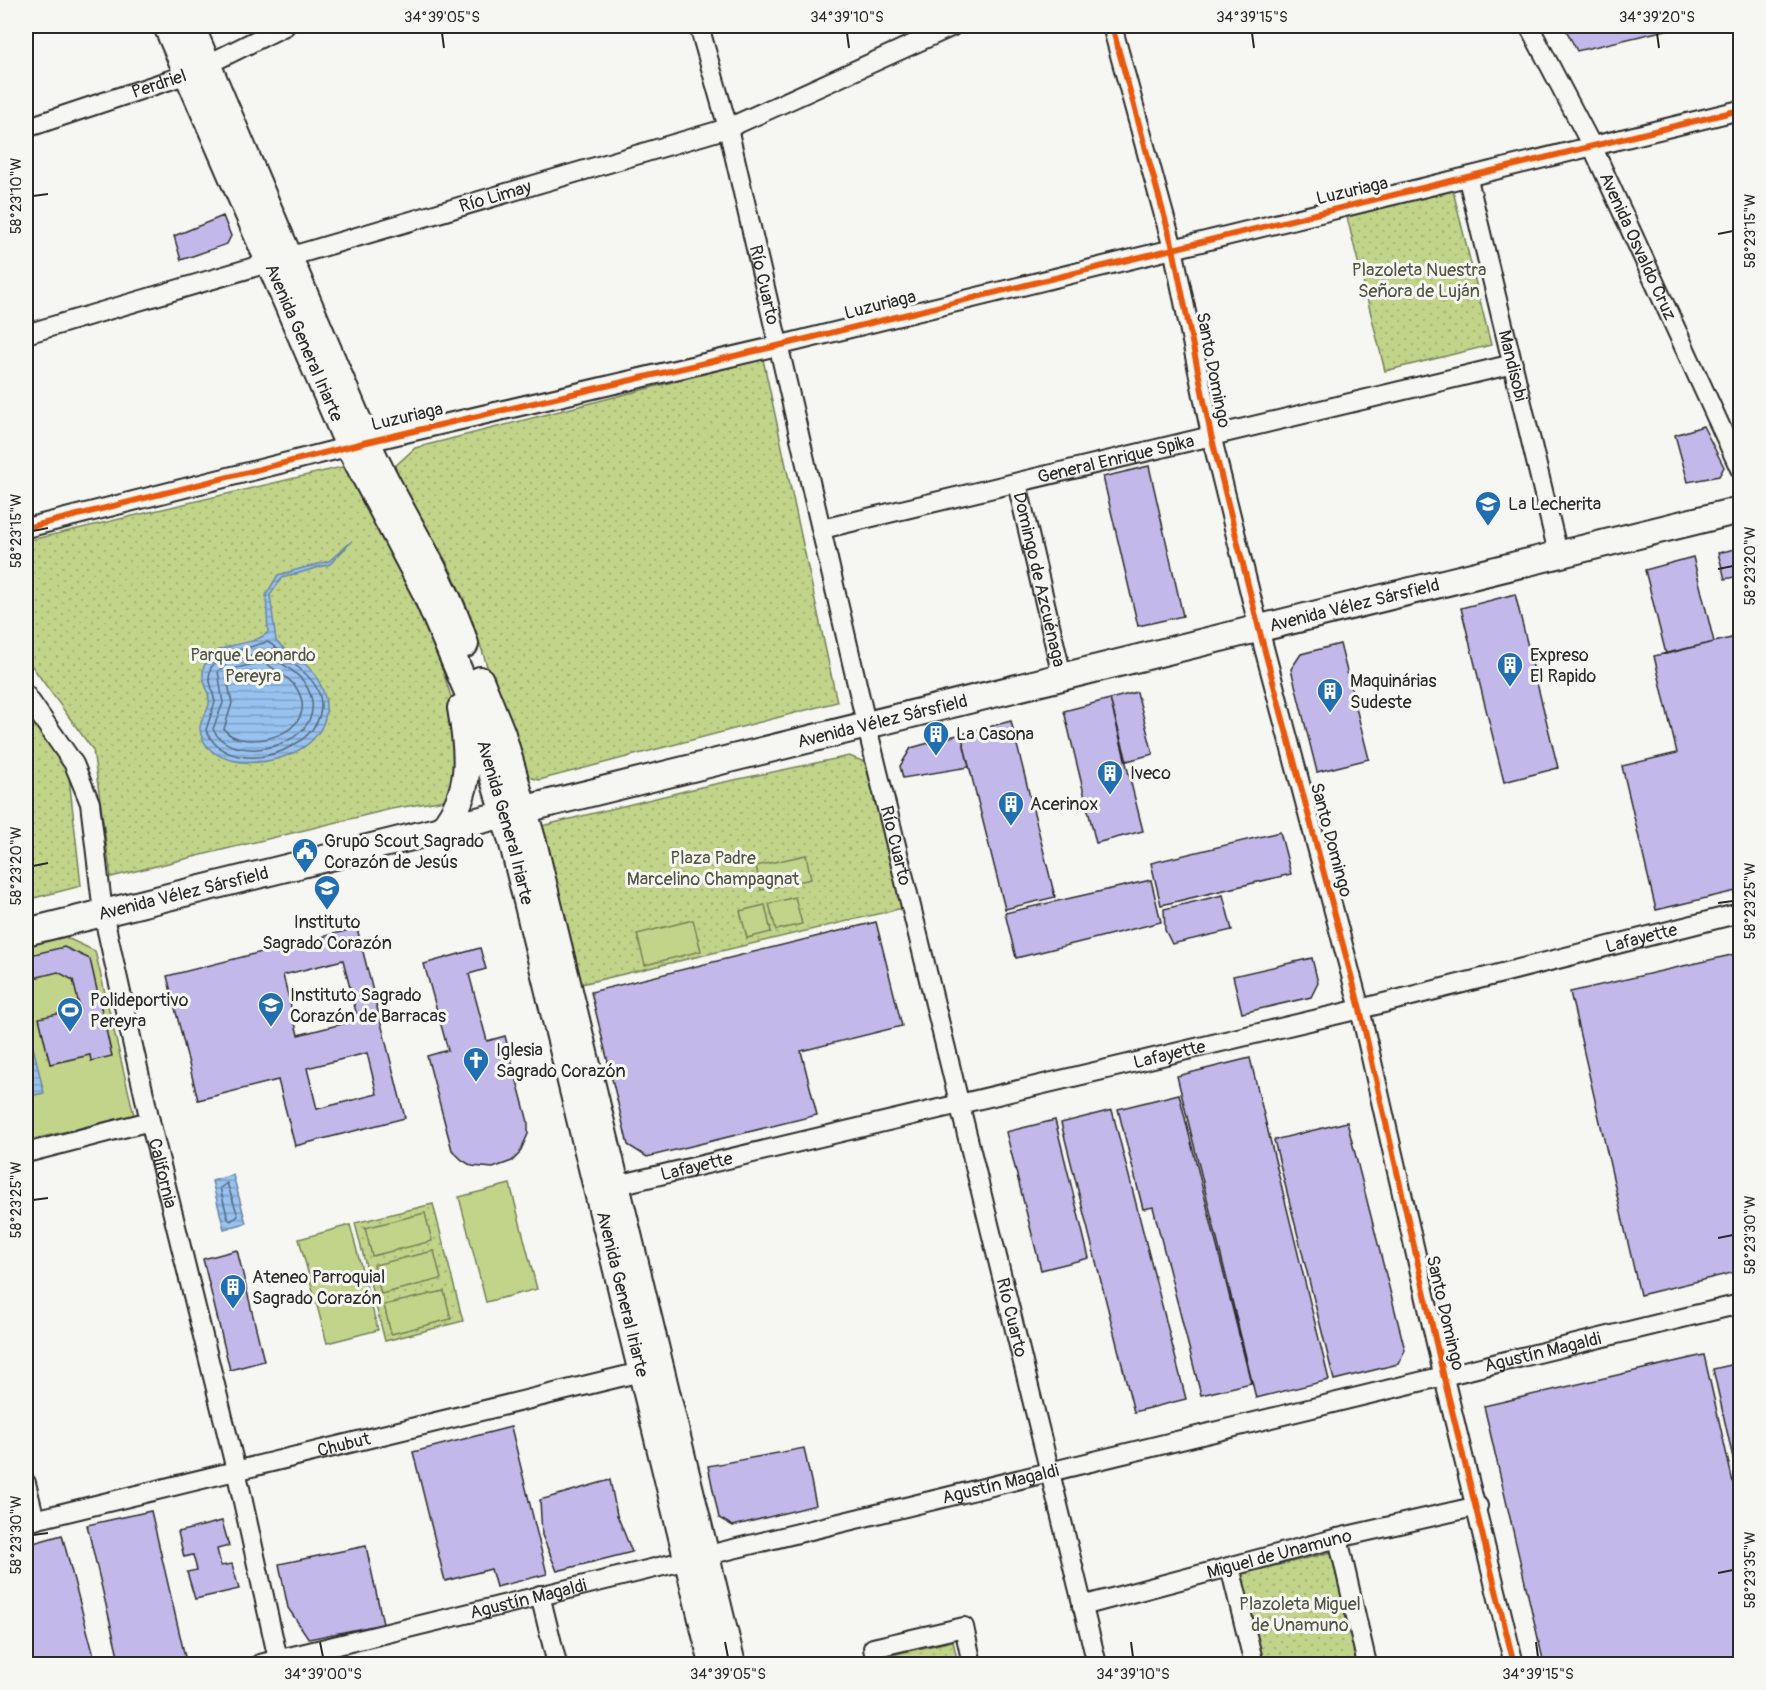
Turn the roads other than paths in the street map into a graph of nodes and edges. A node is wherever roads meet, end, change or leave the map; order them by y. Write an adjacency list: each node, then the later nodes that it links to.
1 (167, 26): 8 (main road, Avenida General Iriarte)
2 (191, 26): 8 (main road, Avenida General Iriarte)
3 (285, 26): 8 (street, Perdriel)
4 (699, 26): 11 (street, Río Cuarto)
5 (952, 26): 11 (street, Río Limay)
6 (1112, 26): 14 (street, Santo Domingo)
7 (1529, 26): 12 (street, Avenida Osvaldo Cruz)
8 (198, 70): 10 (street, Perdriel); 15 (main road, Avenida General Iriarte)
9 (1740, 110): 12 (street, Luzuriaga)
10 (26, 128)
11 (728, 128): 15 (street, Río Limay); 17 (street, Río Cuarto)
12 (1593, 148): 13 (street, Luzuriaga); 21 (street, Avenida Osvaldo Cruz)
13 (1468, 179): 14 (street, Luzuriaga); 18 (street, Mandisobi)
14 (1173, 248): 17 (street, Luzuriaga); 19 (street, Santo Domingo)
15 (279, 262): 16 (street, Río Limay); 20 (main road, Avenida General Iriarte)
16 (26, 334)
17 (777, 346): 20 (street, Luzuriaga); 25 (street, Río Cuarto)
18 (1513, 364): 19 (street, General Enrique Spika); 26 (street, Mandisobi)
19 (1211, 435): 22 (street, General Enrique Spika); 27 (street, Santo Domingo)
20 (358, 444): 24 (street, Luzuriaga); 28 (main road, Avenida General Iriarte); 32 (main road, Avenida General Iriarte)
21 (1740, 469)
22 (1017, 483): 25 (street, General Enrique Spika); 29 (street, Domingo de Azcuénaga)
23 (1740, 510): 26 (main road, Avenida Vélez Sársfield)
24 (26, 528)
25 (822, 529): 31 (street, Río Cuarto)
26 (1558, 553): 27 (main road, Avenida Vélez Sársfield)
27 (1259, 629): 29 (main road, Avenida Vélez Sársfield); 37 (street, Santo Domingo)
28 (446, 638): 32 (main road, Avenida General Iriarte); 33 (main road)
29 (1062, 676): 31 (main road, Avenida Vélez Sársfield)
30 (26, 695): 34 (street, California)
31 (866, 723): 32 (main road, Avenida Vélez Sársfield); 38 (street, Río Cuarto)
32 (514, 810): 33 (main road, Avenida Vélez Sársfield); 41 (main road, Avenida General Iriarte)
33 (443, 828): 34 (main road, Avenida Vélez Sársfield)
34 (103, 913): 36 (main road, Avenida Vélez Sársfield); 39 (street, California)
35 (1740, 913): 37 (street, Lafayette)
36 (26, 932)
37 (1360, 1009): 38 (street, Lafayette); 44 (street, Santo Domingo)
38 (962, 1105): 41 (street, Lafayette); 46 (street, Río Cuarto)
39 (150, 1121): 40 (street); 45 (street, California)
40 (26, 1153)
41 (607, 1187): 43 (main road, Avenida General Iriarte)
42 (1740, 1304): 44 (street, Agustín Magaldi)
43 (652, 1370): 45 (street, Chubut); 51 (main road, Avenida General Iriarte)
44 (1444, 1378): 46 (street, Agustín Magaldi); 48 (street, Santo Domingo)
45 (236, 1470): 49 (street, Chubut); 55 (street, California)
46 (1048, 1471): 51 (street, Agustín Magaldi); 54 (street, Río Cuarto)
47 (26, 1483): 49 (street)
48 (1478, 1506): 50 (street, Miguel de Unamuno); 64 (street, Santo Domingo)
49 (30, 1521)
50 (1338, 1538): 52 (street, Miguel de Unamuno); 63 (street)
51 (697, 1557): 53 (street, Agustín Magaldi); 57 (main road, Avenida General Iriarte); 58 (main road, Avenida General Iriarte)
52 (1230, 1567): 54 (street, Miguel de Unamuno); 62 (street)
53 (540, 1595): 55 (street, Agustín Magaldi); 56 (street)
54 (1082, 1606): 61 (street, Río Cuarto)
55 (272, 1663)
56 (557, 1665)
57 (713, 1665)
58 (732, 1665)
59 (876, 1665): 60 (street)
60 (972, 1665)
61 (1097, 1665)
62 (1254, 1665)
63 (1367, 1665)
64 (1514, 1665)

